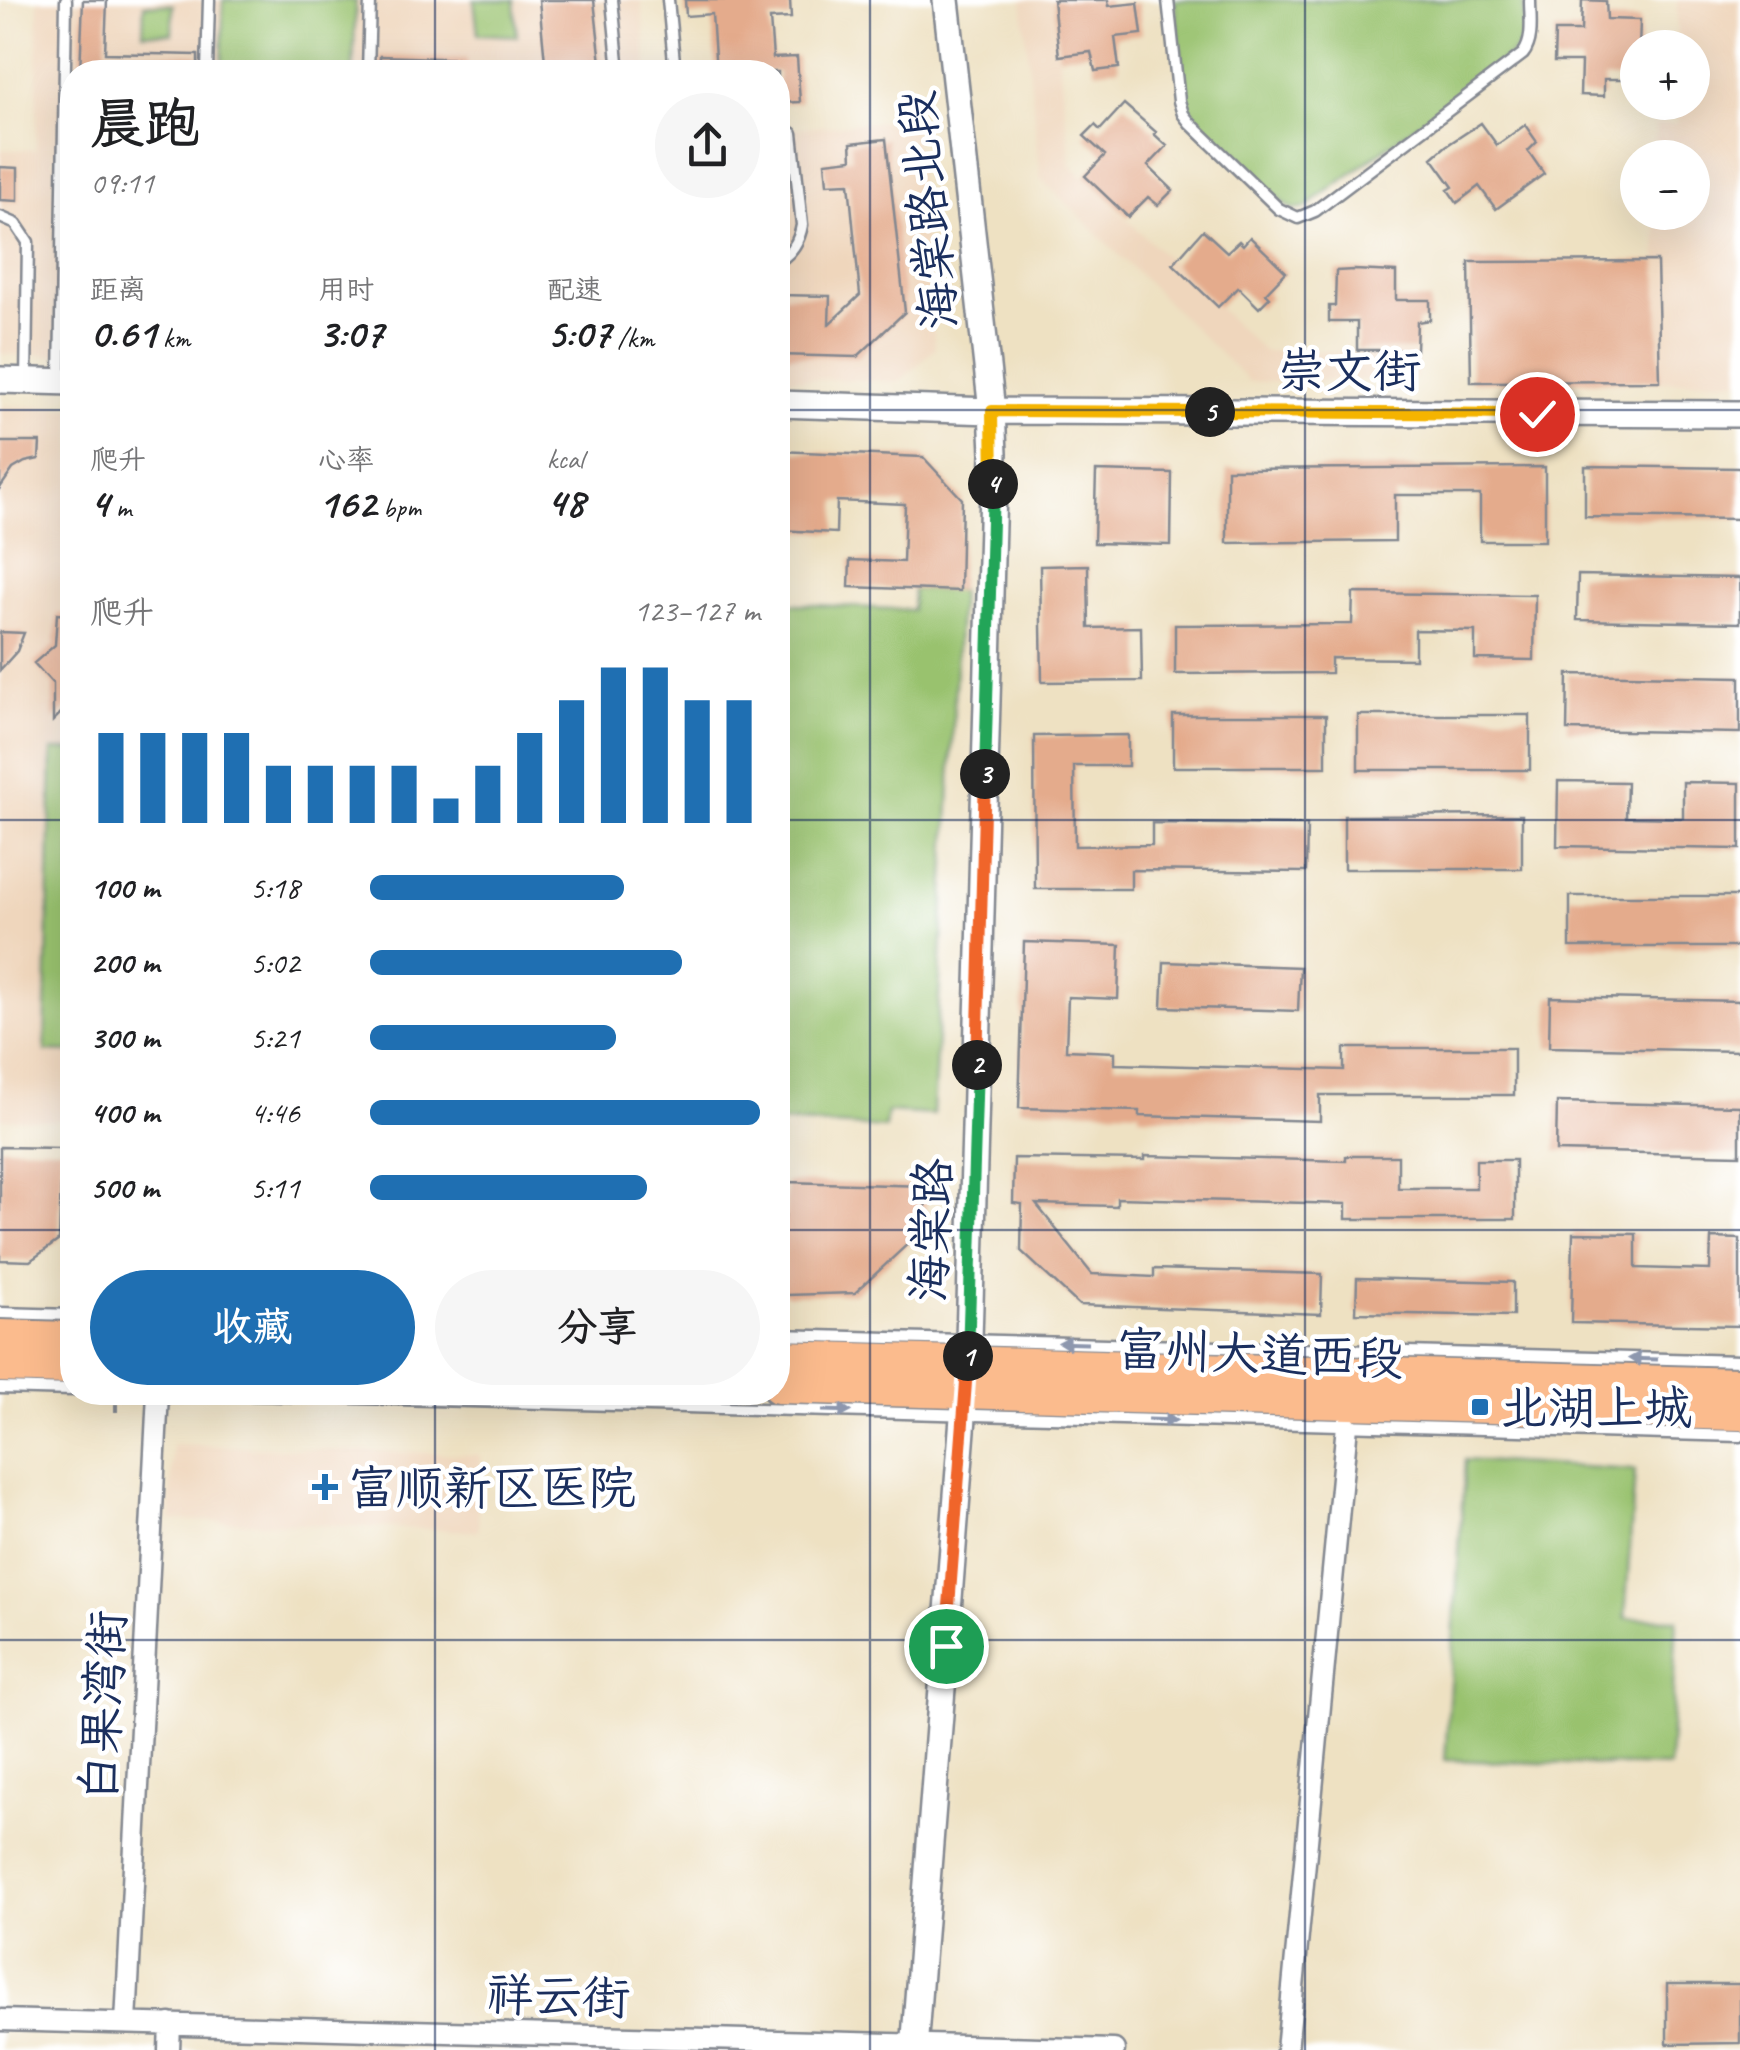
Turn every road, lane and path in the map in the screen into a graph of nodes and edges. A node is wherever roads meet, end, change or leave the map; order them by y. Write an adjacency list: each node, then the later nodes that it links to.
1 (66, 0): 9 (lane)
2 (209, 0): 10 (lane)
3 (370, 0): 11 (lane)
4 (612, 0): 12 (lane)
5 (668, 0): 13 (lane)
6 (946, 0): 20 (street, 海棠路北段)
7 (1168, 0): 8 (lane)
8 (1530, 0)
9 (67, 60)
10 (207, 60)
11 (368, 60)
12 (618, 60)
13 (675, 60)
14 (792, 133): 16 (lane)
15 (0, 218): 17 (lane)
16 (790, 251)
17 (13, 381): 18 (street)
18 (60, 382)
19 (790, 404): 20 (street, 崇文街)
20 (992, 411): 21 (street, 崇文街); 31 (street, 海棠路)
21 (1740, 414)
22 (0, 1314): 23 (lane)
23 (60, 1316)
24 (0, 1336): 25 (main road)
25 (60, 1338)
26 (790, 1338): 31 (lane)
27 (790, 1359): 31 (main road, 富州大道西段)
28 (1740, 1361): 31 (lane, one-way to 31)
29 (0, 1366): 30 (main road)
30 (60, 1368)
31 (967, 1377): 32 (lane, one-way to 31); 33 (main road, 富州大道西段); 34 (main road, 富州大道西段); 40 (main road, 富州大道西段); 41 (lane, one-way to 41); 47 (street, 海棠路)
32 (790, 1381)
33 (1740, 1384)
34 (790, 1386)
35 (0, 1388): 36 (lane)
36 (60, 1390)
37 (116, 1405): 39 (path)
38 (157, 1405): 44 (street, 白果湾街)
39 (116, 1412)
40 (1740, 1414)
41 (1347, 1426): 42 (lane); 50 (street)
42 (1740, 1436)
43 (0, 2020): 44 (street, 祥云街)
44 (126, 2023): 45 (street, 祥云街)
45 (170, 2024): 46 (street, 祥云街); 48 (street)
46 (525, 2042): 47 (street, 祥云街)
47 (914, 2047): 49 (street, 祥云街)
48 (170, 2050)
49 (1114, 2050)
50 (1287, 2050)

